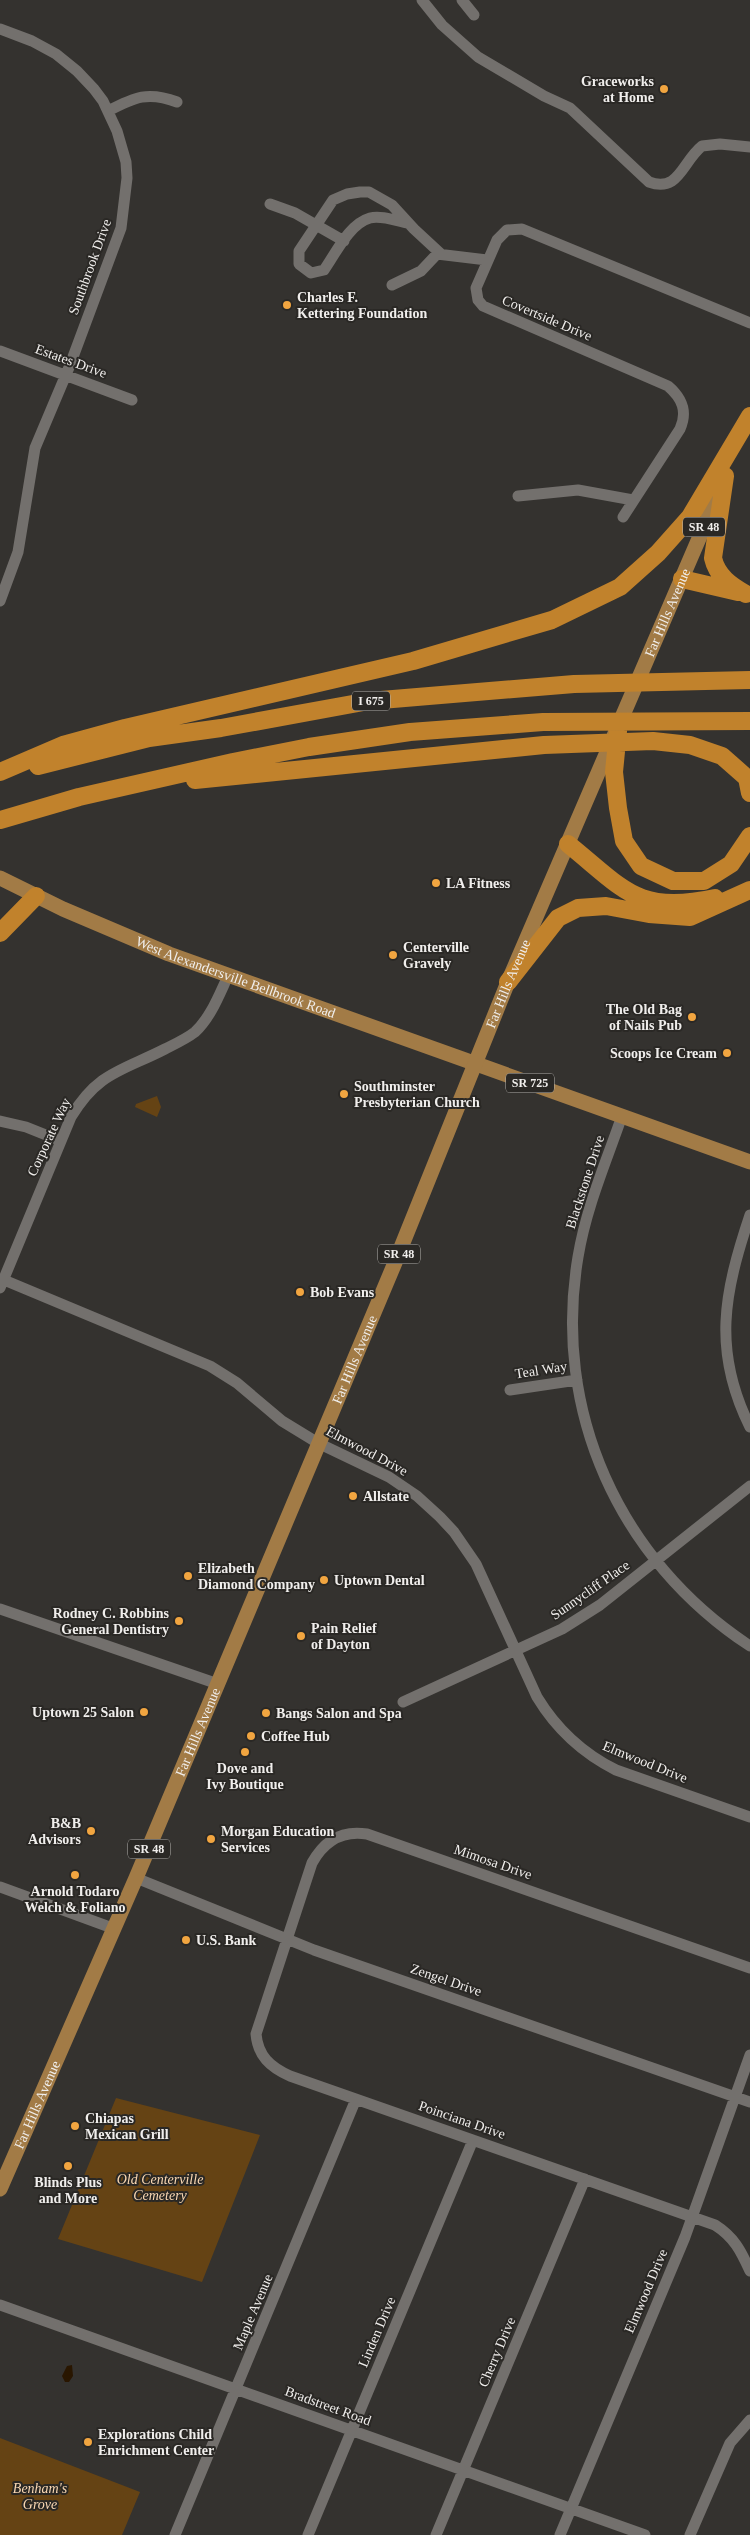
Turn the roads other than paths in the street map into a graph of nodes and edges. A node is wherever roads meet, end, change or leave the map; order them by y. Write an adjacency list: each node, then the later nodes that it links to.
1 (422, 0): 7 (street)
2 (462, 0): 3 (street)
3 (474, 15)
4 (0, 29): 6 (street, Southbrook Drive)
5 (177, 102): 6 (street)
6 (108, 111): 17 (street, Southbrook Drive)
7 (750, 147)
8 (270, 204): 10 (street)
9 (408, 223): 10 (street); 11 (street); 12 (street)
10 (314, 226): 11 (street); 11 (street)
11 (344, 241)
12 (441, 254): 13 (street); 14 (street)
13 (487, 260): 15 (street, Covertside Drive); 22 (street, Covertside Drive)
14 (392, 285)
15 (750, 323)
16 (0, 350): 17 (street, Estates Drive)
17 (66, 375): 18 (street, Estates Drive); 26 (street, Southbrook Drive)
18 (132, 400)
19 (750, 416): 20 (main road, Far Hills Avenue / SR 48); 31 (highway)
20 (725, 476): 24 (main road, Far Hills Avenue / SR 48); 25 (highway)
21 (518, 496): 22 (street)
22 (633, 500): 23 (street, Covertside Drive)
23 (623, 517)
24 (682, 579): 25 (highway); 29 (main road, Far Hills Avenue / SR 48)
25 (748, 595)
26 (0, 600)
27 (750, 680): 32 (highway, I 675)
28 (750, 721): 33 (highway)
29 (618, 727): 30 (highway)
30 (607, 771): 36 (highway); 37 (main road, Far Hills Avenue / SR 48)
31 (0, 772)
32 (0, 778)
33 (127, 787): 34 (highway); 35 (highway)
34 (750, 793)
35 (0, 820)
36 (750, 836)
37 (568, 844): 39 (highway); 43 (main road, Far Hills Avenue / SR 48)
38 (0, 878): 40 (main road, West Alexandersville Bellbrook Road)
39 (749, 890): 43 (highway)
40 (36, 896): 41 (highway); 42 (main road, West Alexandersville Bellbrook Road)
41 (0, 933)
42 (228, 976): 44 (main road, West Alexandersville Bellbrook Road); 47 (street, Corporate Way)
43 (508, 982): 44 (main road, Far Hills Avenue / SR 48)
44 (476, 1064): 45 (main road, SR 725); 54 (main road, Far Hills Avenue / SR 48)
45 (622, 1116): 48 (main road, SR 725); 51 (street, Blackstone Drive)
46 (0, 1120): 47 (street)
47 (62, 1141): 50 (street, Corporate Way)
48 (750, 1162)
49 (750, 1215): 53 (street)
50 (2, 1284): 54 (street, Elmwood Drive)
51 (577, 1380): 52 (street, Teal Way); 56 (street, Blackstone Drive)
52 (510, 1390)
53 (750, 1427)
54 (318, 1443): 59 (street, Elmwood Drive); 60 (main road, Far Hills Avenue / SR 48)
55 (750, 1486): 56 (street, Sunnycliff Place)
56 (655, 1561): 58 (street, Blackstone Drive); 59 (street, Sunnycliff Place)
57 (0, 1609): 60 (street)
58 (750, 1646)
59 (517, 1651): 61 (street, Sunnycliff Place); 62 (street, Elmwood Drive)
60 (218, 1684): 63 (main road, Far Hills Avenue / SR 48)
61 (402, 1702)
62 (750, 1818)
63 (136, 1878): 65 (main road, Far Hills Avenue / SR 48); 66 (street, Zengel Drive)
64 (0, 1888): 65 (street)
65 (115, 1929): 74 (main road, Far Hills Avenue / SR 48)
66 (286, 1939): 67 (street, Mimosa Drive); 69 (street, Zengel Drive); 70 (street, Poinciana Drive)
67 (750, 1968)
68 (750, 2055): 69 (street, Elmwood Drive)
69 (735, 2097): 71 (street, Zengel Drive); 75 (street, Elmwood Drive)
70 (356, 2099): 72 (street, Poinciana Drive); 78 (street, Maple Avenue)
71 (750, 2102)
72 (473, 2140): 73 (street, Poinciana Drive); 80 (street, Linden Drive)
73 (585, 2179): 75 (street, Poinciana Drive); 81 (street, Cherry Drive)
74 (0, 2189)
75 (693, 2217): 76 (street, Poinciana Drive); 82 (street, Elmwood Drive)
76 (750, 2271)
77 (0, 2305): 78 (street, Bradstreet Road)
78 (236, 2389): 80 (street, Bradstreet Road); 83 (street, Maple Avenue)
79 (750, 2420): 88 (street)
80 (352, 2430): 81 (street, Bradstreet Road); 84 (street, Linden Drive)
81 (463, 2470): 82 (street, Bradstreet Road); 85 (street, Cherry Drive)
82 (571, 2508): 86 (street, Elmwood Drive); 87 (street, Bradstreet Road)
83 (175, 2535)
84 (308, 2535)
85 (436, 2535)
86 (560, 2535)
87 (645, 2535)
88 (690, 2535)

